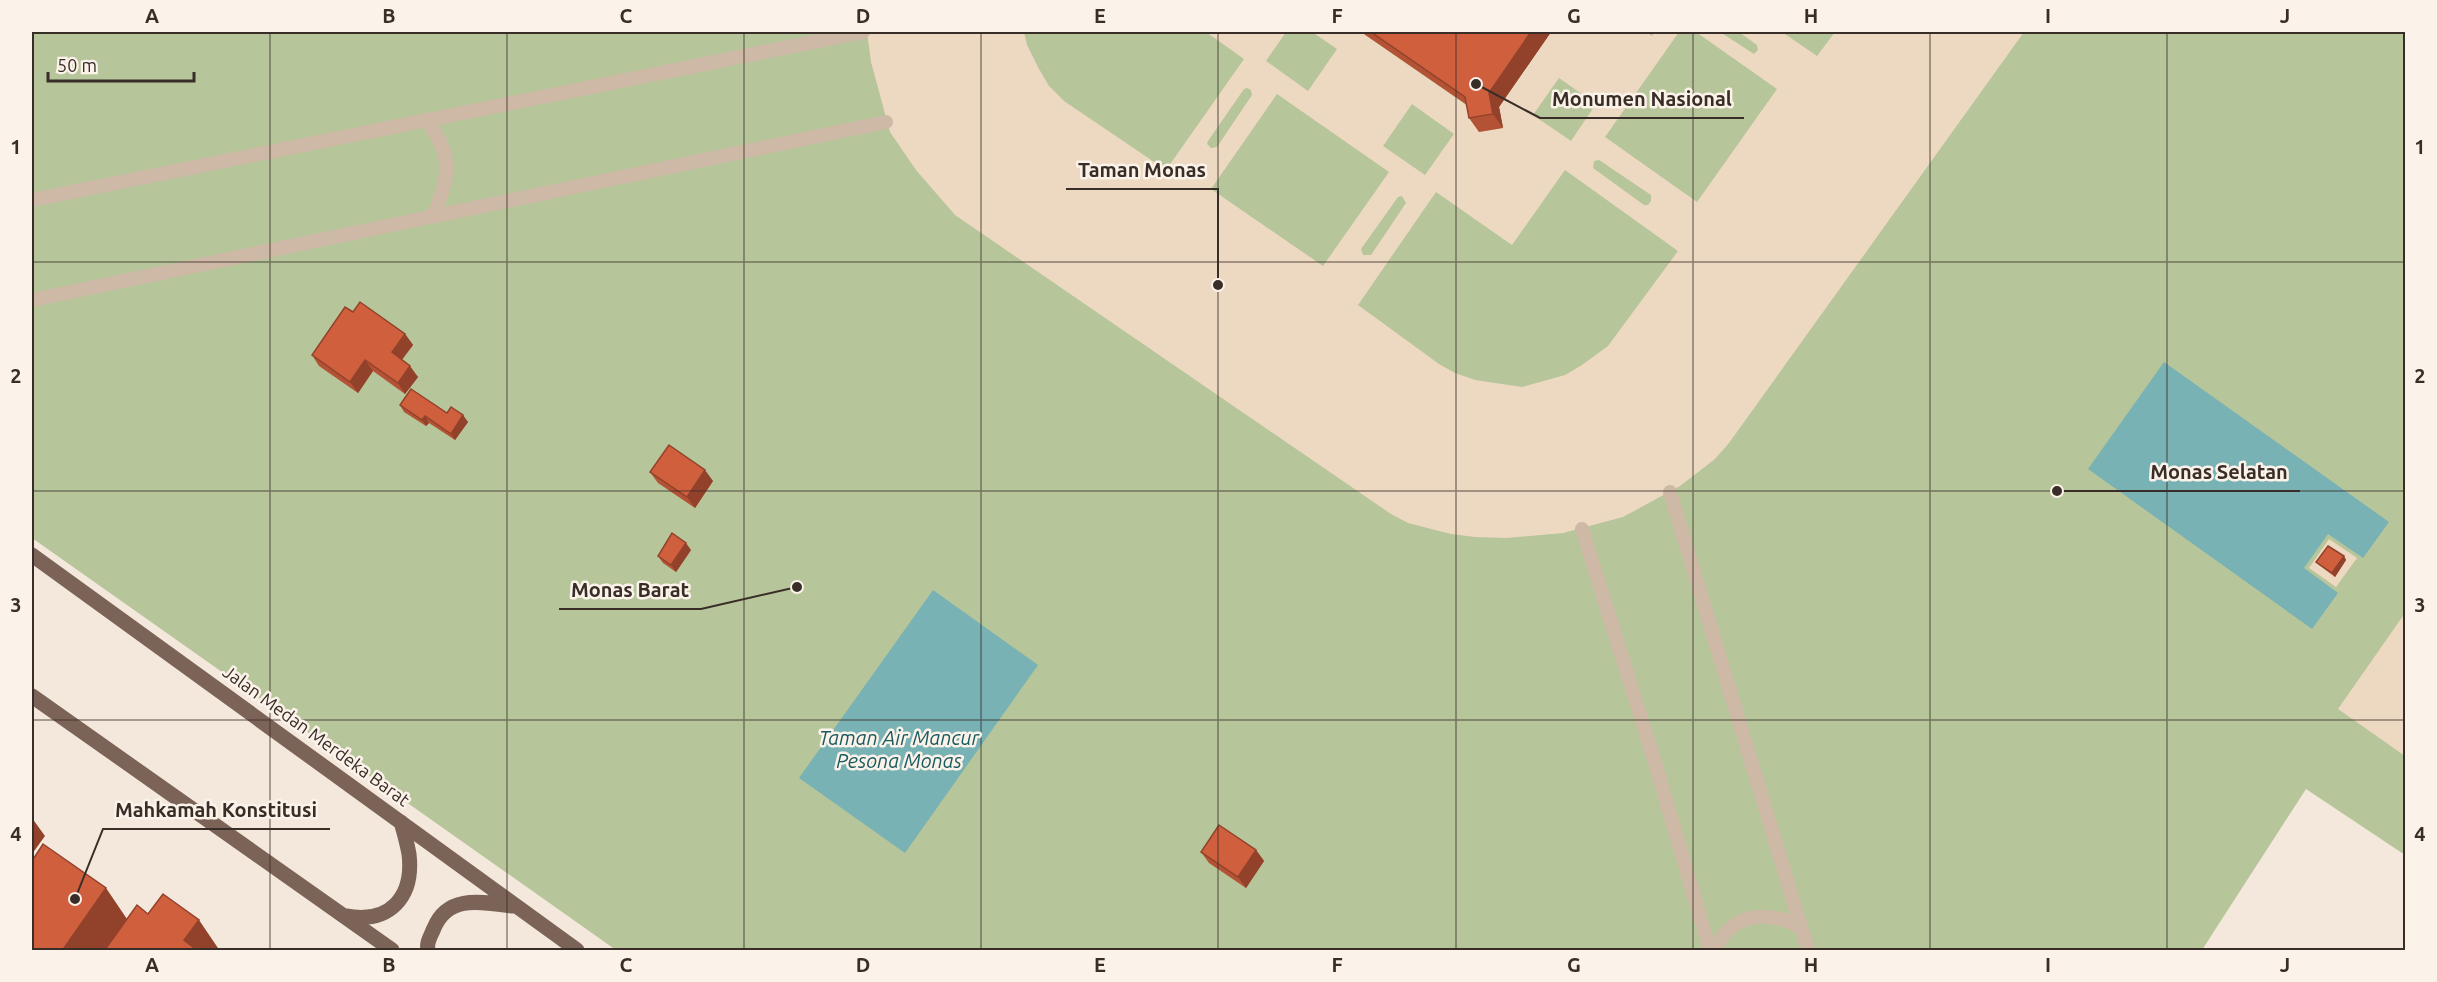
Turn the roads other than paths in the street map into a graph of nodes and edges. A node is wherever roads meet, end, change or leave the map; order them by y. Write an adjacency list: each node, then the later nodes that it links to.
1 (863, 32): 2 (street)
2 (425, 120): 4 (street); 5 (street)
3 (886, 122): 5 (street)
4 (32, 200)
5 (433, 216): 6 (street)
6 (32, 300)
7 (1670, 492): 14 (street)
8 (1582, 529): 18 (street)
9 (32, 555): 11 (main road, Jalan Medan Merdeka Barat)
10 (32, 696): 13 (main road)
11 (401, 822): 12 (main road, Jalan Medan Merdeka Barat); 13 (main road)
12 (516, 907): 16 (main road); 17 (main road, Jalan Medan Merdeka Barat)
13 (340, 915): 15 (main road)
14 (1801, 927): 19 (street); 20 (street)
15 (392, 951)
16 (428, 951)
17 (577, 951)
18 (1710, 951)
19 (1715, 951)
20 (1808, 951)

